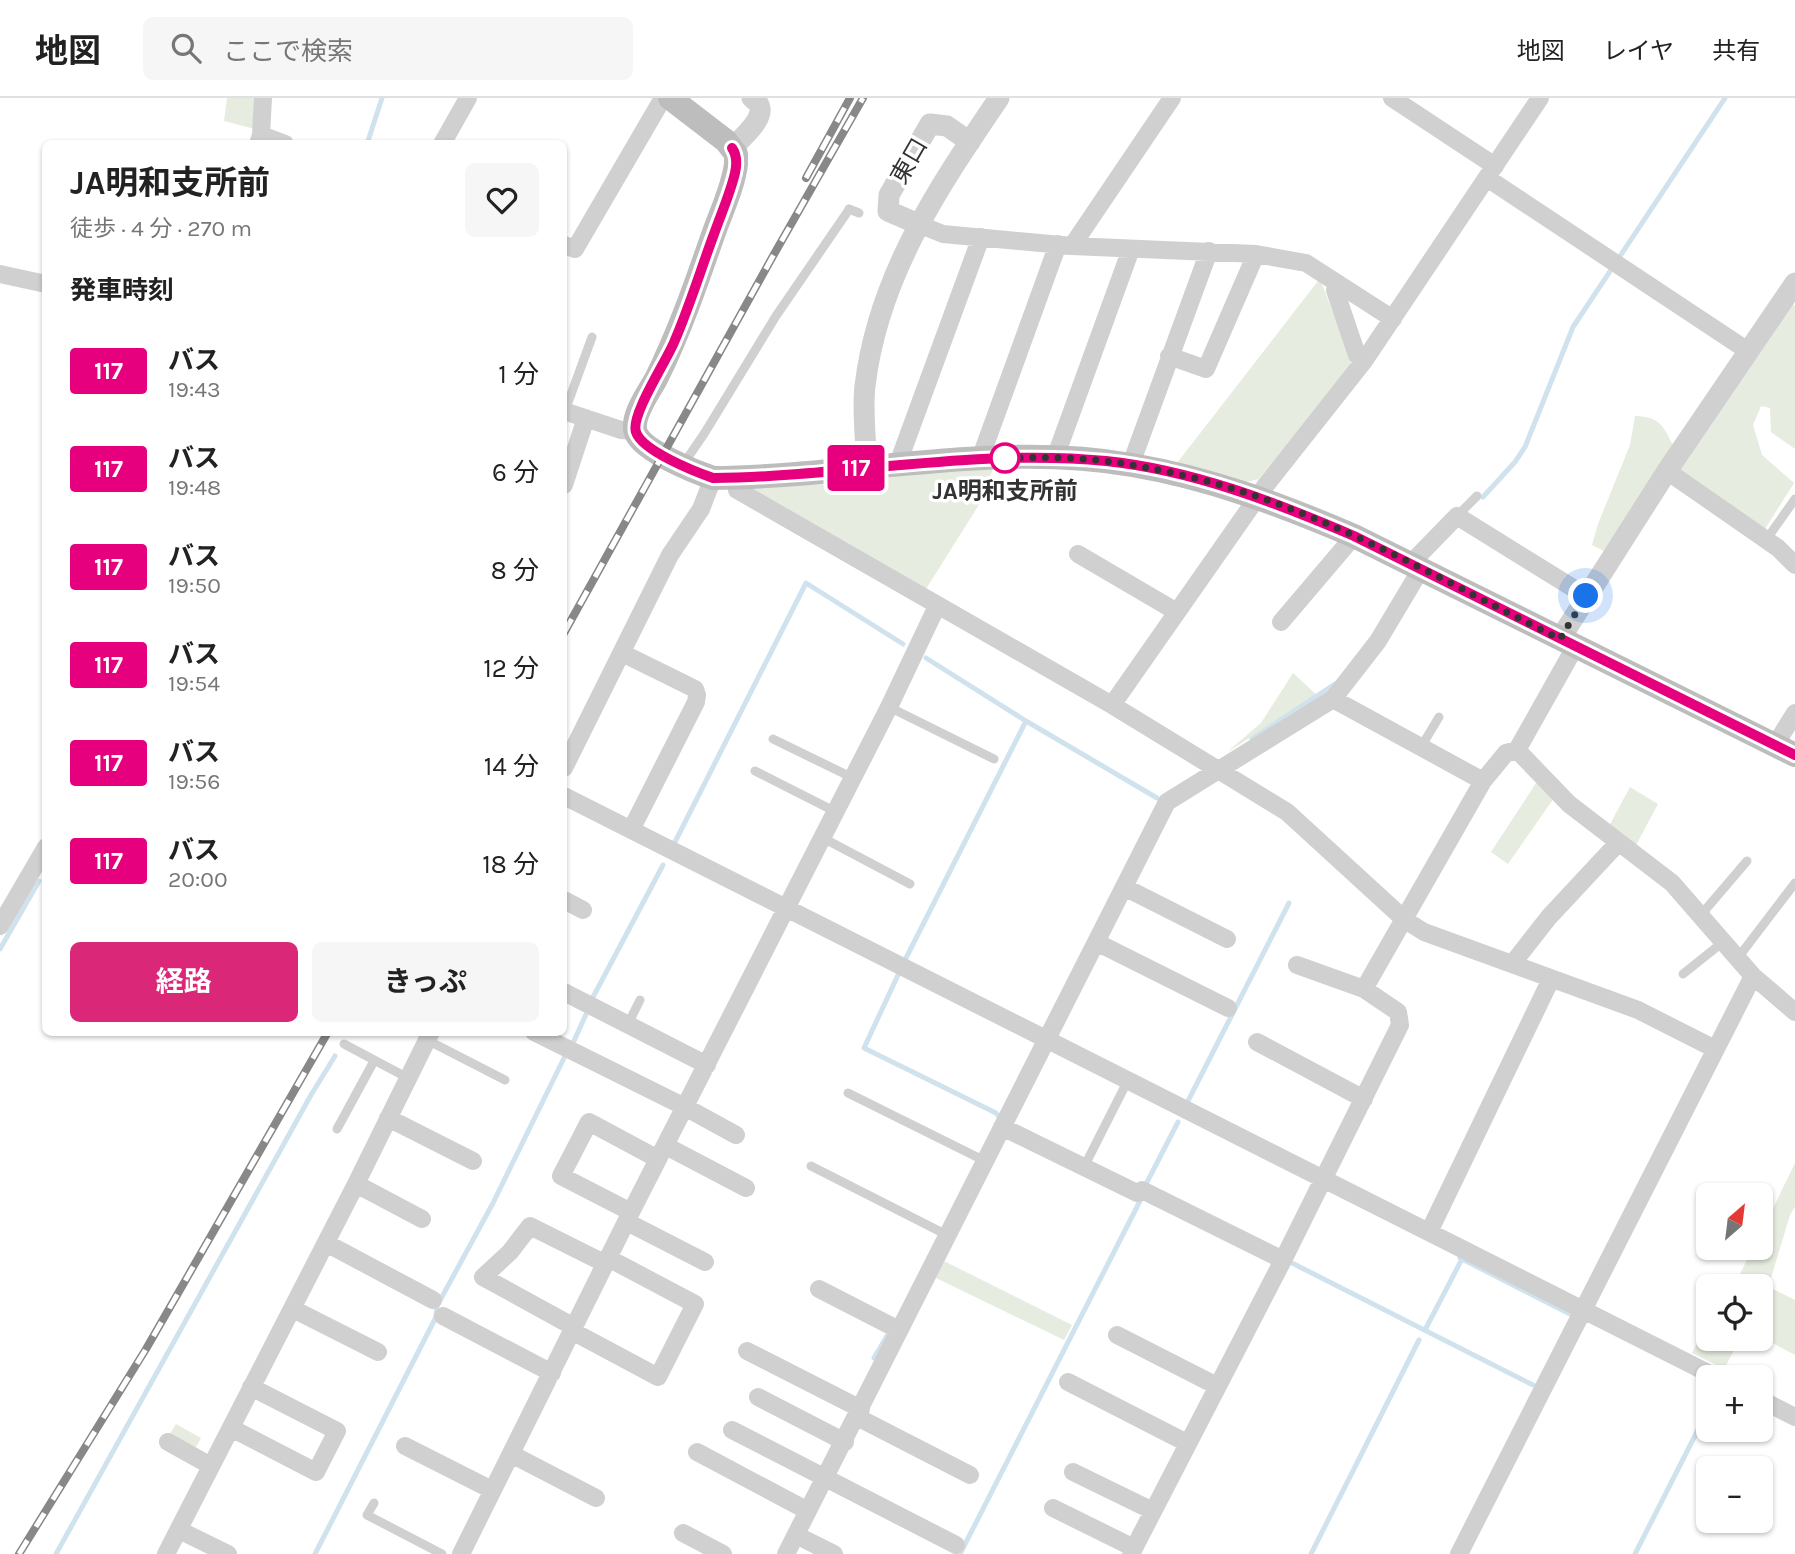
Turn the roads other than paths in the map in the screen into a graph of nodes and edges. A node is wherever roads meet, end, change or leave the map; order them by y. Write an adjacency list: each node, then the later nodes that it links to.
1 (263, 98): 10 (street)
2 (468, 98): 11 (street)
3 (663, 98): 19 (street)
4 (670, 98): 13 (main road)
5 (752, 98): 13 (street)
6 (999, 98): 12 (street)
7 (1172, 98): 18 (street)
8 (1392, 98): 14 (street)
9 (1537, 99): 14 (street)
10 (260, 139)
11 (444, 140)
12 (970, 142): 16 (street); 16 (street, 東口)
13 (732, 148): 35 (main road)
14 (1491, 172): 27 (street); 29 (street)
15 (859, 213): 40 (lane)
16 (918, 224): 17 (street); 41 (street)
17 (981, 237): 18 (street); 38 (street)
18 (1065, 245): 20 (street); 37 (street)
19 (567, 247)
20 (1131, 249): 21 (street); 36 (street)
21 (1209, 251): 22 (street); 30 (street)
22 (1256, 254): 25 (street); 30 (street)
23 (0, 274): 24 (street)
24 (42, 283)
25 (1339, 284): 27 (street); 31 (street)
26 (1793, 291): 29 (street)
27 (1392, 319): 31 (street)
28 (592, 337): 32 (lane)
29 (1748, 351): 42 (street)
30 (1170, 356): 39 (street)
31 (1364, 361): 46 (street)
32 (567, 403)
33 (567, 412): 34 (street)
34 (586, 418): 35 (street); 43 (street)
35 (635, 431): 40 (main road)
36 (1055, 458): 37 (main road); 39 (main road)
37 (983, 459): 38 (main road)
38 (903, 464): 41 (main road)
39 (1131, 464): 46 (main road)
40 (682, 465): 44 (main road)
41 (867, 467): 44 (main road)
42 (1667, 471): 50 (street); 54 (street)
43 (567, 476)
44 (724, 478): 55 (street); 59 (street)
45 (1477, 496): 48 (lane)
46 (1257, 497): 49 (main road); 56 (street)
47 (1795, 499): 50 (lane)
48 (1457, 516): 53 (street); 54 (street)
49 (1354, 536): 53 (main road); 57 (street)
50 (1766, 540): 52 (street)
51 (1078, 554): 56 (street)
52 (1795, 565)
53 (1417, 567): 58 (main road); 60 (street)
54 (1586, 596): 58 (street)
55 (937, 606): 61 (street); 62 (street)
56 (1177, 612): 61 (street)
57 (1281, 622)
58 (1567, 643): 67 (street); 68 (main road)
59 (622, 653): 70 (street); 77 (street)
60 (1333, 699): 66 (street); 71 (street)
61 (1112, 705): 71 (street)
62 (889, 706): 69 (lane); 73 (street)
63 (1795, 713): 68 (street)
64 (1439, 717): 66 (lane)
65 (773, 738): 73 (lane)
66 (1421, 747): 74 (street)
67 (1517, 750): 74 (street); 79 (street)
68 (1785, 750)
69 (994, 759)
70 (567, 762)
71 (1220, 770): 84 (street); 89 (street)
72 (755, 771): 76 (lane)
73 (853, 778): 76 (street)
74 (1483, 780): 89 (street)
75 (567, 798): 77 (street)
76 (836, 811): 78 (street)
77 (631, 830): 86 (street)
78 (823, 838): 83 (lane); 86 (street)
79 (1618, 843): 88 (street); 95 (street)
80 (42, 854): 90 (street)
81 (1747, 861): 88 (lane)
82 (1795, 883): 94 (lane)
83 (910, 884)
84 (1124, 887): 91 (street); 92 (street)
85 (567, 902): 87 (street)
86 (787, 909): 108 (street); 113 (street)
87 (583, 910)
88 (1700, 916): 93 (street)
89 (1405, 920): 95 (street); 100 (street)
90 (0, 926)
91 (1227, 939)
92 (1096, 942): 103 (street); 108 (street)
93 (1723, 942): 94 (street); 97 (lane)
94 (1737, 958): 98 (street)
95 (1513, 963): 99 (street)
96 (1297, 965): 100 (street)
97 (1683, 974)
98 (1753, 975): 104 (street); 111 (street)
99 (1551, 979): 111 (street); 134 (street)
100 (1364, 989): 118 (street)
101 (567, 994): 105 (street)
102 (640, 1000): 105 (lane)
103 (1228, 1008)
104 (1795, 1012)
105 (628, 1024): 113 (street)
106 (429, 1036): 114 (street); 115 (lane)
107 (542, 1036): 119 (street)
108 (1046, 1039): 121 (street); 129 (street)
109 (1256, 1042): 118 (street)
110 (344, 1044): 112 (lane)
111 (1715, 1049): 143 (street)
112 (374, 1061): 114 (lane); 122 (lane)
113 (707, 1065): 119 (street)
114 (408, 1078): 120 (street)
115 (505, 1080)
116 (1124, 1088): 128 (lane)
117 (848, 1093): 126 (lane)
118 (1364, 1099): 129 (street)
119 (685, 1107): 123 (street); 124 (street)
120 (388, 1118): 125 (street); 130 (street)
121 (1002, 1127): 126 (street); 128 (street)
122 (337, 1129)
123 (736, 1135)
124 (662, 1153): 131 (street); 132 (street); 132 (street)
125 (473, 1161)
126 (985, 1161): 135 (street)
127 (811, 1166): 135 (lane)
128 (1084, 1167): 137 (street)
129 (1324, 1179): 134 (street); 137 (street)
130 (356, 1184): 133 (street); 136 (street)
131 (746, 1188)
132 (629, 1217): 138 (street); 139 (street)
133 (422, 1219)
134 (1429, 1232): 143 (street)
135 (947, 1235): 146 (street)
136 (326, 1243): 141 (street); 142 (street)
137 (1283, 1260): 153 (street)
138 (607, 1261): 145 (street); 145 (street); 145 (street)
139 (705, 1262)
140 (819, 1289): 146 (street)
141 (433, 1300)
142 (293, 1309): 149 (street); 154 (street)
143 (1583, 1311): 150 (street); 189 (street)
144 (443, 1316): 151 (street)
145 (573, 1329): 151 (street)
146 (899, 1330): 157 (street)
147 (1117, 1335): 153 (street)
148 (747, 1351): 157 (street)
149 (378, 1352)
150 (1696, 1367)
151 (552, 1373): 166 (street)
152 (1068, 1382): 163 (street)
153 (1217, 1386): 163 (street)
154 (251, 1387): 159 (street); 159 (street)
155 (758, 1397): 162 (street)
156 (1773, 1406): 158 (street)
157 (859, 1413): 162 (street); 169 (street)
158 (1795, 1417)
159 (231, 1428): 167 (street)
160 (732, 1430): 170 (street)
161 (168, 1442): 167 (street)
162 (845, 1442): 170 (street)
163 (1188, 1443): 176 (street)
164 (405, 1446): 171 (street)
165 (697, 1452): 175 (street)
166 (511, 1454): 171 (street); 172 (street)
167 (211, 1466): 177 (street)
168 (1073, 1472): 176 (street)
169 (970, 1475)
170 (826, 1478): 175 (street); 180 (street)
171 (492, 1490): 185 (street)
172 (596, 1498)
173 (374, 1503): 184 (lane)
174 (1053, 1508): 181 (street)
175 (808, 1511): 179 (street)
176 (1153, 1511): 181 (street)
177 (179, 1530): 182 (street); 183 (street)
178 (682, 1533): 186 (street)
179 (796, 1535): 187 (street); 188 (street)
180 (956, 1545)
181 (1133, 1551)
182 (166, 1554)
183 (228, 1554)
184 (442, 1554)
185 (461, 1554)
186 (723, 1554)
187 (786, 1554)
188 (834, 1554)
189 (1459, 1554)

